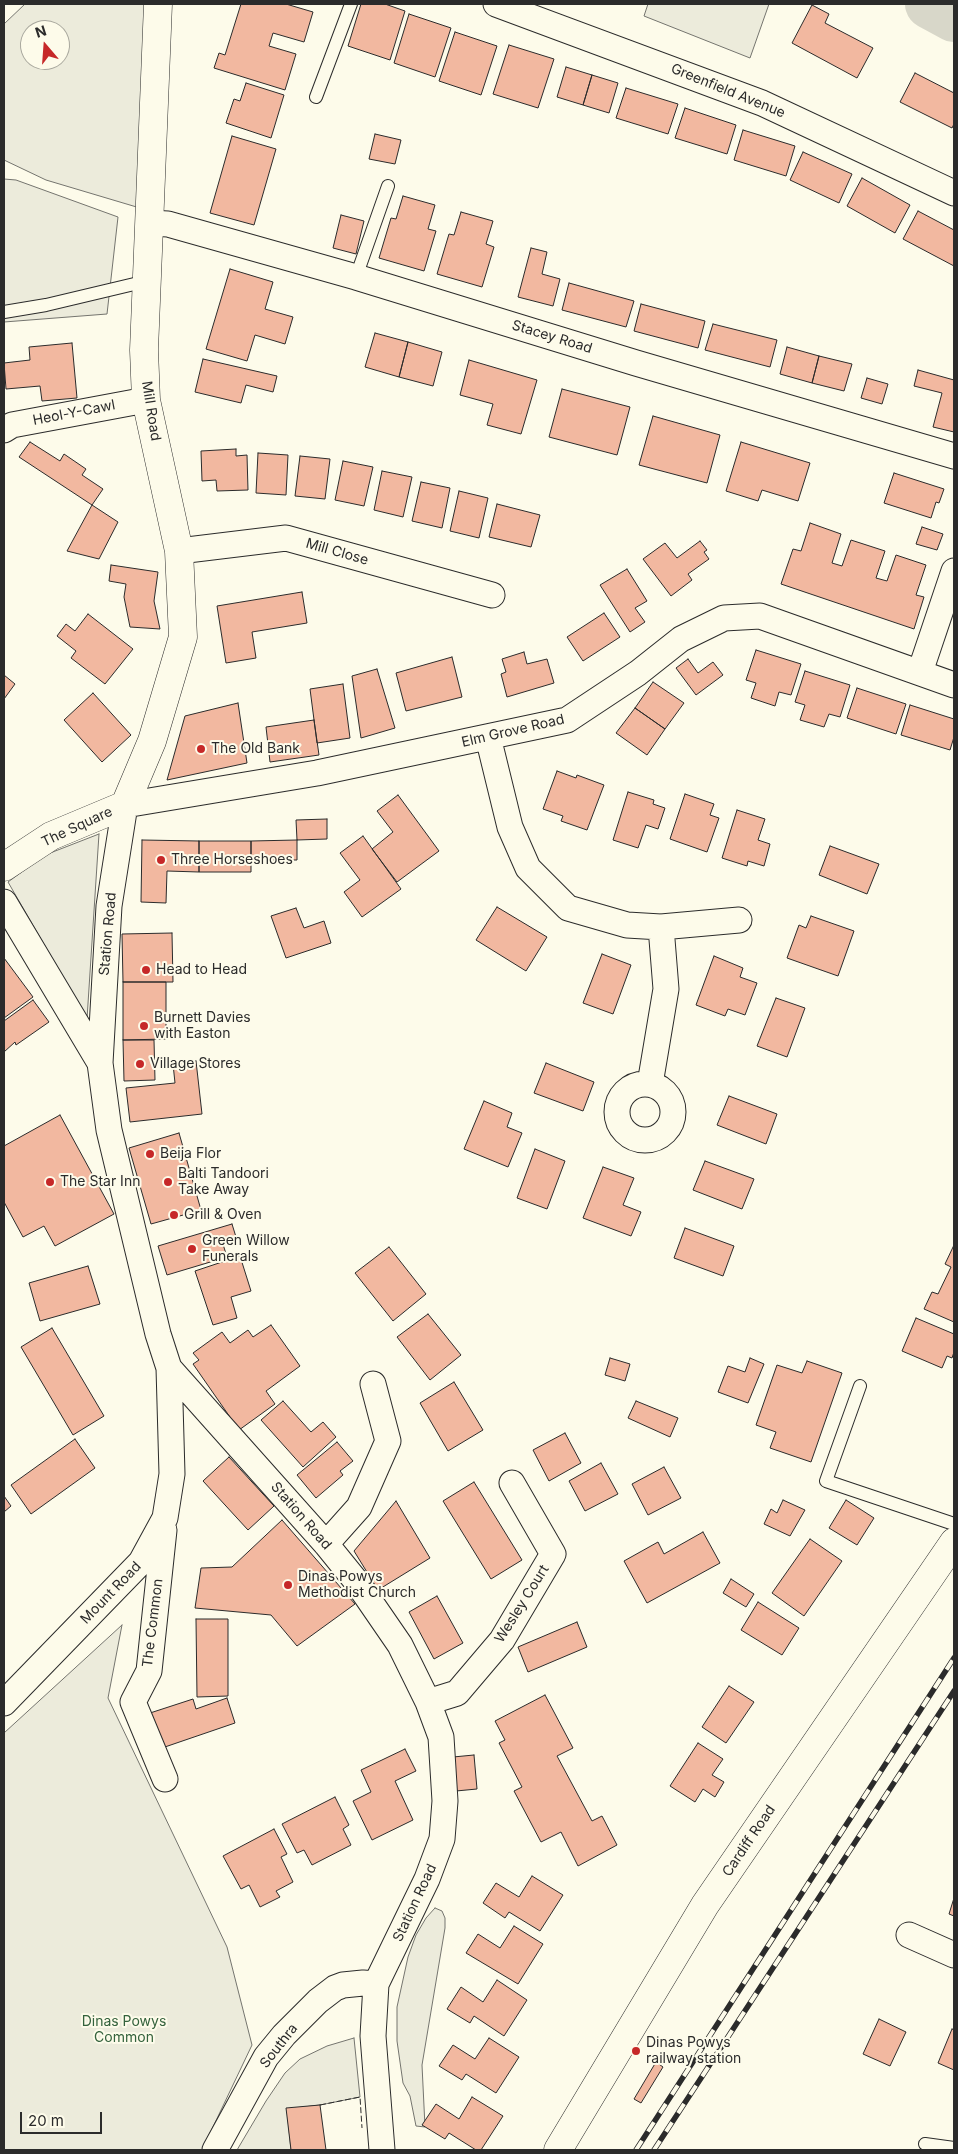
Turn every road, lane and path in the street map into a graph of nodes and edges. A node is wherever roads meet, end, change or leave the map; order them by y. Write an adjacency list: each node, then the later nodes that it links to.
1 (158, 4): 7 (street, Mill Road)
2 (351, 4): 4 (lane)
3 (496, 4): 6 (street, Greenfield Avenue)
4 (316, 97)
5 (388, 186): 8 (lane)
6 (954, 194)
7 (149, 223): 8 (street, Stacey Road); 9 (street, Mill Road)
8 (356, 277): 13 (street, Stacey Road)
9 (147, 281): 10 (lane); 11 (street, Mill Road)
10 (4, 312)
11 (146, 400): 12 (street, Heol-Y-Cawl); 14 (street, Mill Road)
12 (4, 430)
13 (954, 456)
14 (179, 551): 16 (street, Mill Close); 20 (street, Mill Road)
15 (954, 571): 17 (street)
16 (492, 595)
17 (920, 672): 18 (street, Elm Grove Road); 19 (street, Elm Grove Road)
18 (954, 685)
19 (488, 737): 20 (street, Elm Grove Road); 24 (street)
20 (125, 805): 21 (street, The Square); 25 (street, Station Road)
21 (4, 866)
22 (4, 902): 25 (street, Station Road)
23 (739, 920): 24 (street)
24 (661, 927): 26 (street)
25 (100, 1063): 27 (street, Station Road)
26 (650, 1084)
27 (169, 1368): 31 (street, Mount Road); 34 (street, Station Road)
28 (373, 1384): 34 (street)
29 (860, 1386): 32 (lane)
30 (512, 1483): 35 (street, Wesley Court)
31 (165, 1518): 36 (street, Mount Road); 37 (street, The Common)
32 (954, 1524)
33 (954, 1542): 45 (street, Cardiff Road)
34 (326, 1544): 35 (street, Station Road)
35 (428, 1702): 40 (street, Station Road)
36 (4, 1703)
37 (165, 1779)
38 (909, 1935): 39 (street)
39 (954, 1955)
40 (376, 1984): 43 (street, Southra); 44 (street, Station Road)
41 (924, 2144): 42 (lane)
42 (954, 2148)
43 (215, 2150)
44 (382, 2150)
45 (558, 2150)

